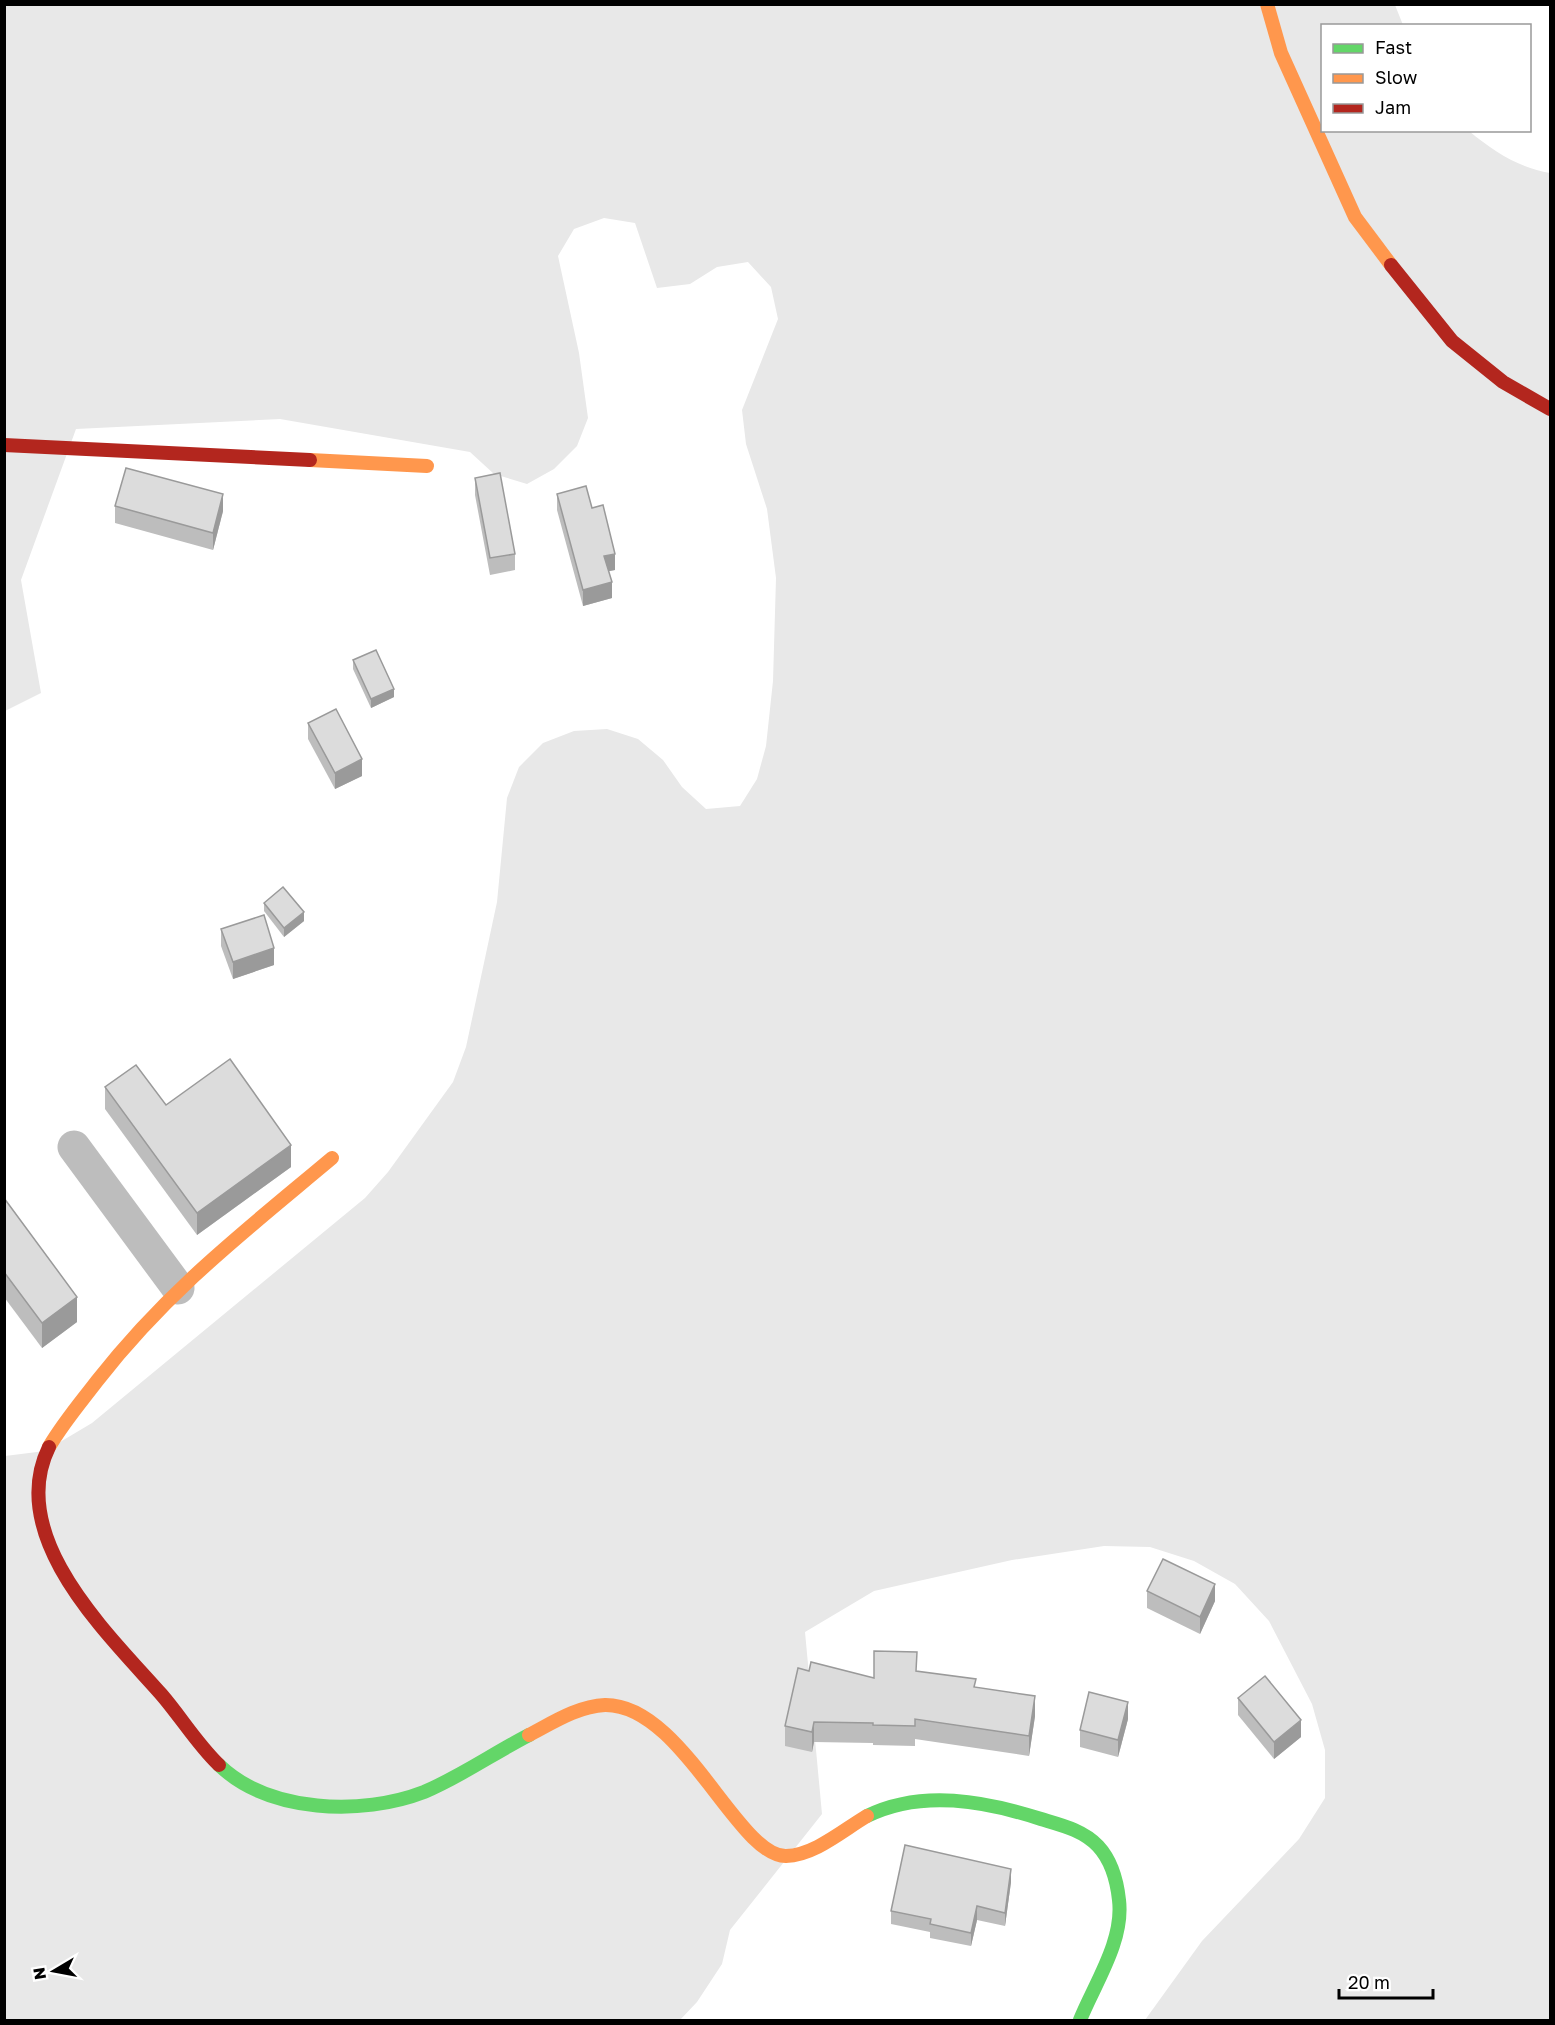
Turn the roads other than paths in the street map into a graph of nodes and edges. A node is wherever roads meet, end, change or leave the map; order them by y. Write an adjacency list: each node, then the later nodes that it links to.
1 (1267, 4): 2 (street)
2 (1551, 409)
3 (4, 445): 4 (street)
4 (427, 466)
5 (74, 1147): 7 (street)
6 (332, 1158): 7 (street)
7 (178, 1288): 8 (street)
8 (1080, 2020)

